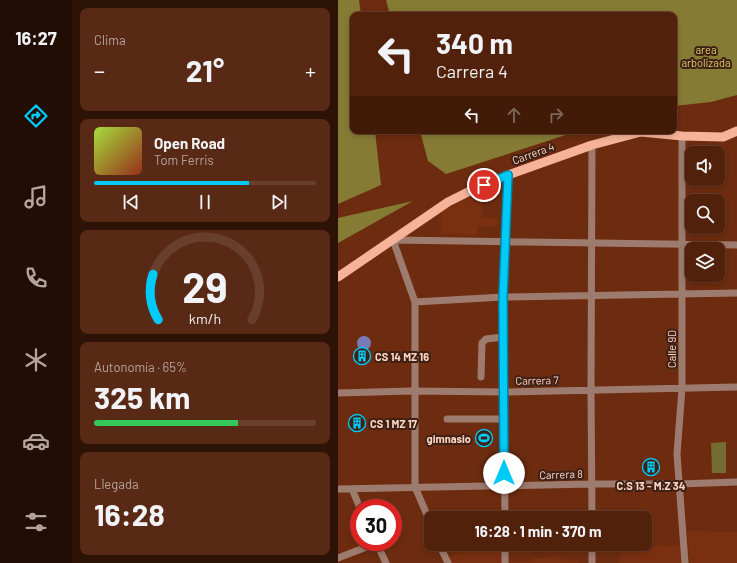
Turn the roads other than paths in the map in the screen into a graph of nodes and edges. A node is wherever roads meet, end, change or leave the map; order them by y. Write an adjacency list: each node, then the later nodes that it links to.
1 (737, 131): 5 (main road, Carrera 4)
2 (633, 134): 7 (main road, Carrera 4)
3 (662, 134): 4 (main road, Carrera 4)
4 (682, 136): 5 (main road, Carrera 4); 12 (street, Calle 9D)
5 (724, 137): 6 (street)
6 (737, 137)
7 (592, 145): 8 (main road, Carrera 4); 11 (street)
8 (508, 175): 9 (main road, Carrera 4); 10 (street)
9 (393, 240): 10 (street); 14 (main road, Carrera 4); 19 (street)
10 (504, 242): 11 (street); 17 (street)
11 (592, 243): 12 (street); 18 (street)
12 (681, 244): 13 (street); 16 (street, Calle 9D)
13 (737, 245)
14 (338, 277)
15 (737, 293): 16 (street)
16 (683, 294): 18 (street); 23 (street, Calle 9D)
17 (503, 297): 18 (street); 19 (street); 20 (street)
18 (592, 297): 24 (street)
19 (415, 302): 25 (street)
20 (503, 337): 21 (street); 26 (street)
21 (481, 377)
22 (737, 387): 23 (street, Carrera 7)
23 (682, 388): 24 (street, Carrera 7); 32 (street, Calle 9D)
24 (591, 390): 26 (street, Carrera 7); 31 (street)
25 (414, 392): 26 (street, Carrera 7); 27 (street, Carrera 7); 33 (street)
26 (504, 392): 29 (street)
27 (338, 393)
28 (447, 419): 29 (street)
29 (504, 419): 34 (street)
30 (737, 482): 32 (street, Carrera 8)
31 (592, 484): 32 (street, Carrera 8); 34 (street, Carrera 8); 40 (street)
32 (679, 484): 51 (street, Calle 9D)
33 (415, 487): 34 (street, Carrera 8); 36 (street, Carrera 8); 38 (street)
34 (504, 487): 39 (street)
35 (338, 489): 36 (street, Carrera 8)
36 (352, 489): 37 (street)
37 (356, 499)
38 (425, 511)
39 (505, 511)
40 (592, 511)
41 (355, 551): 46 (street)
42 (381, 551): 47 (street)
43 (442, 551): 48 (street)
44 (505, 551): 49 (street)
45 (592, 551): 50 (street)
46 (338, 558)
47 (386, 563)
48 (448, 563)
49 (505, 563)
50 (592, 563)
51 (685, 563)

